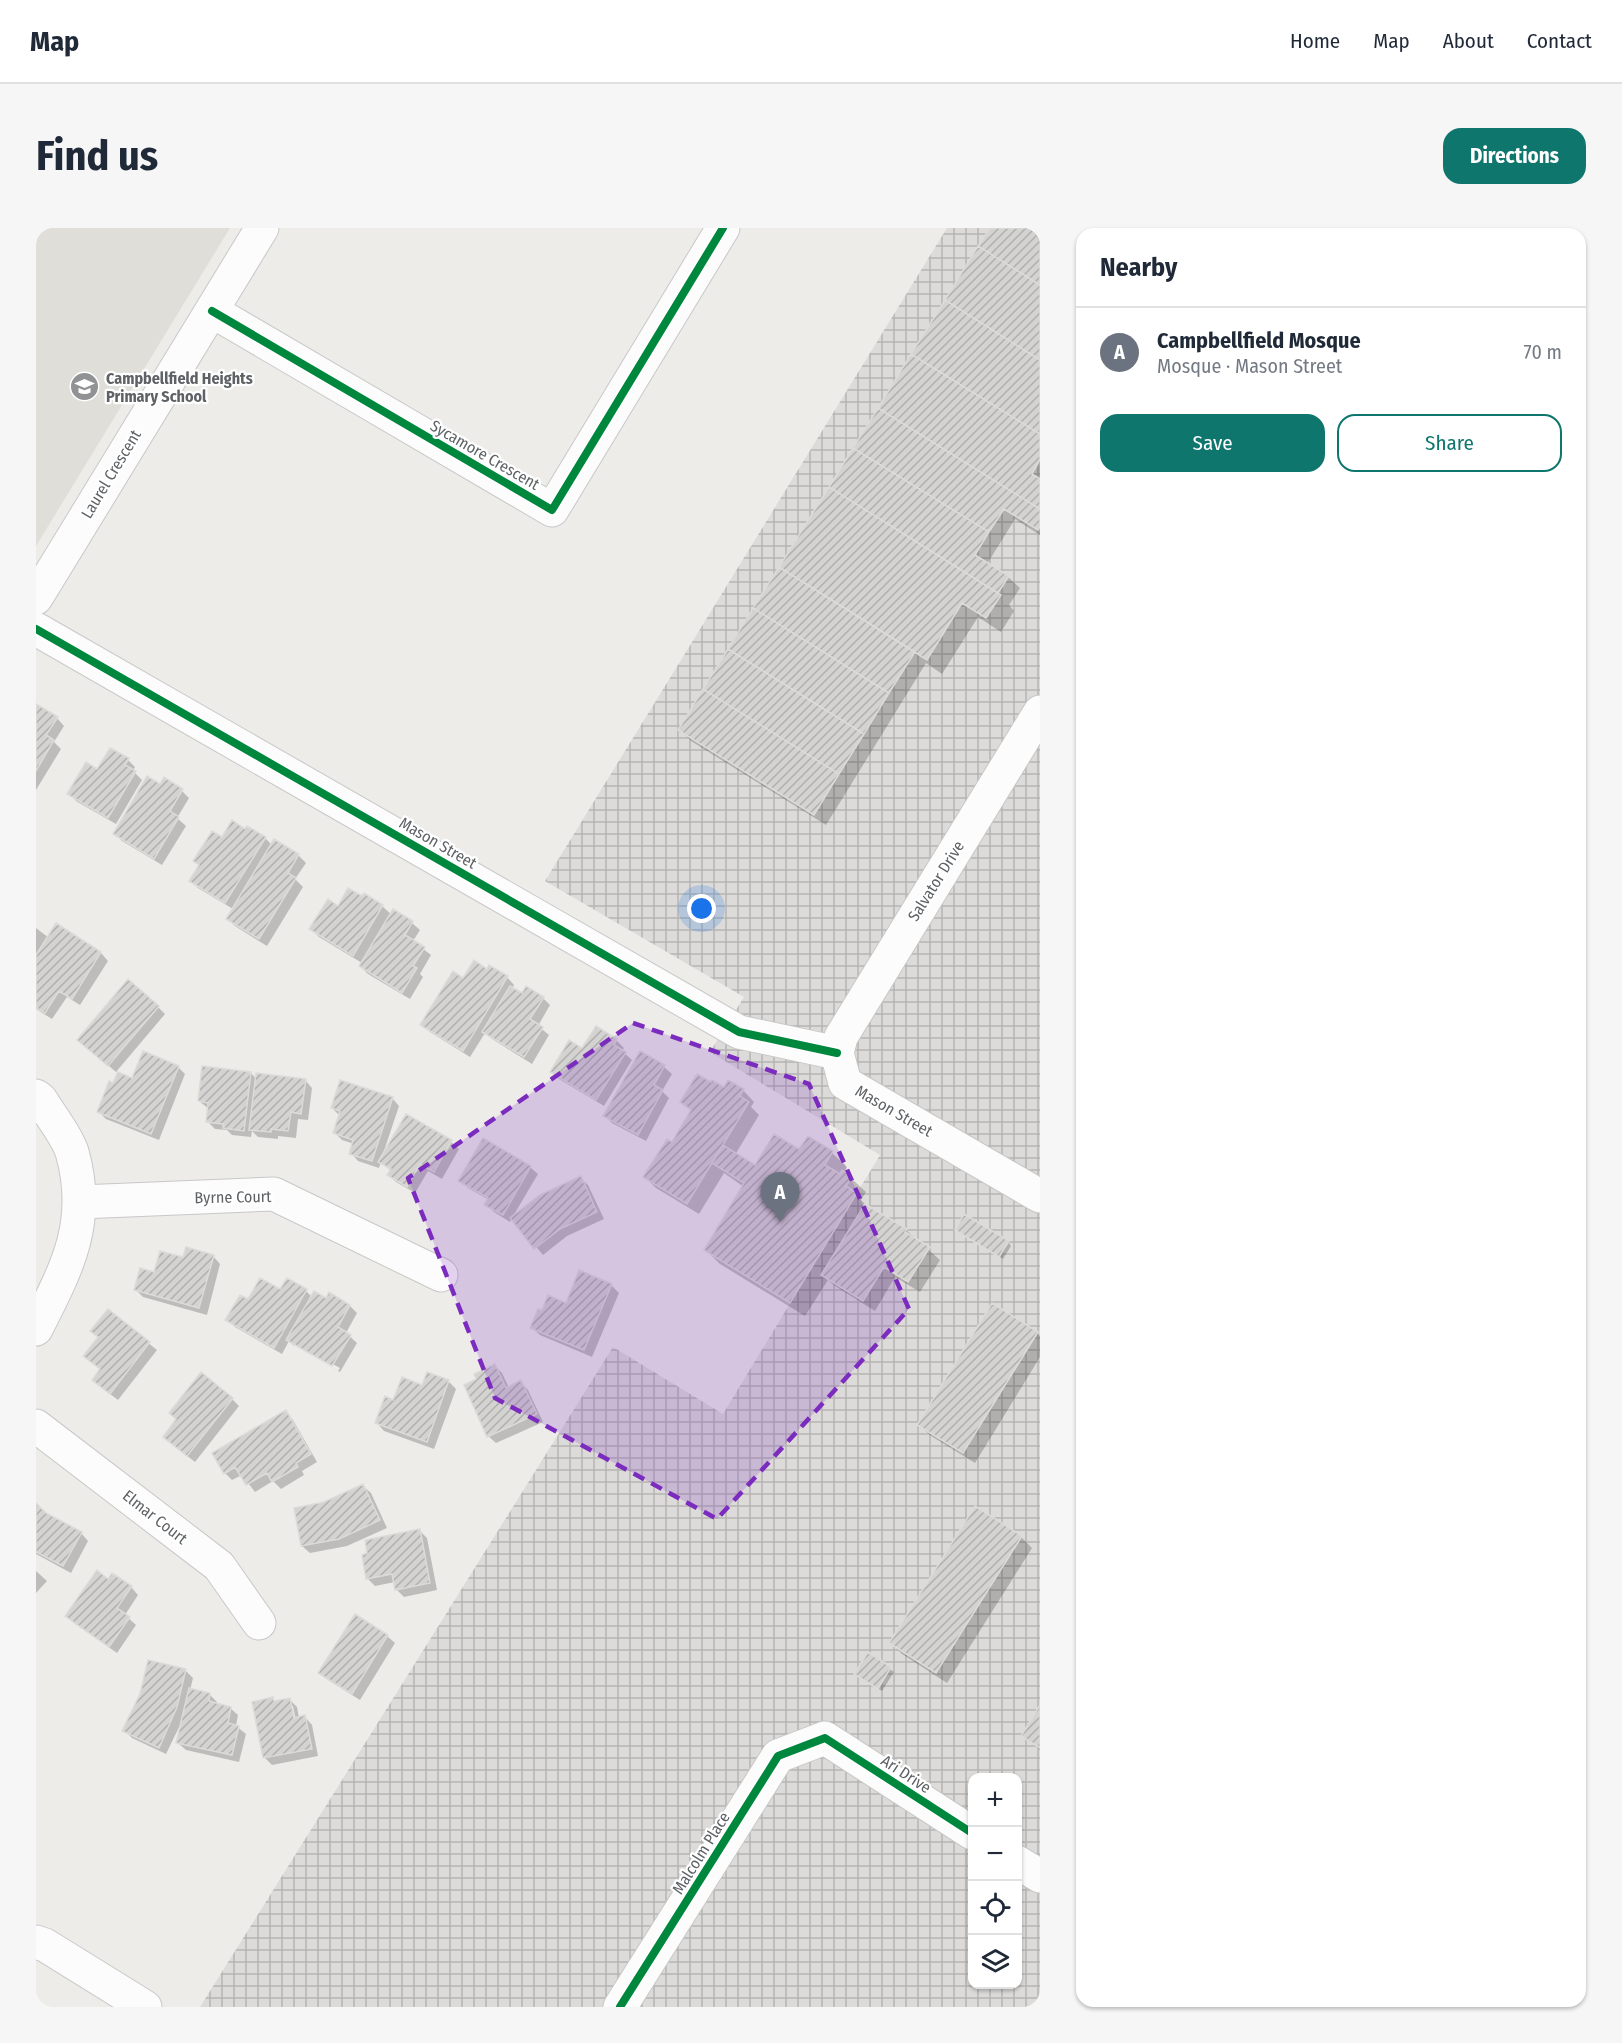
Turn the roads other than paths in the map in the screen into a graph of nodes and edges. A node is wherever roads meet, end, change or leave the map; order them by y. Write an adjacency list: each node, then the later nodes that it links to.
1 (262, 228): 3 (street, Laurel Crescent)
2 (723, 228): 3 (street, Sycamore Crescent)
3 (212, 311): 4 (street, Laurel Crescent)
4 (36, 598)
5 (36, 629): 7 (street, Mason Street)
6 (1040, 712): 7 (street, Salvator Drive)
7 (837, 1053): 9 (street, Mason Street)
8 (36, 1096): 10 (street)
9 (1040, 1196)
10 (80, 1202): 11 (street, Byrne Court); 12 (street)
11 (441, 1275)
12 (36, 1329)
13 (36, 1426): 14 (street, Elmar Court)
14 (259, 1623)
15 (825, 1738): 16 (street, Ari Drive); 21 (street, Malcolm Place)
16 (968, 1830)
17 (1022, 1865): 18 (street)
18 (1040, 1876)
19 (36, 1942): 20 (street)
20 (145, 2007)
21 (620, 2007)

